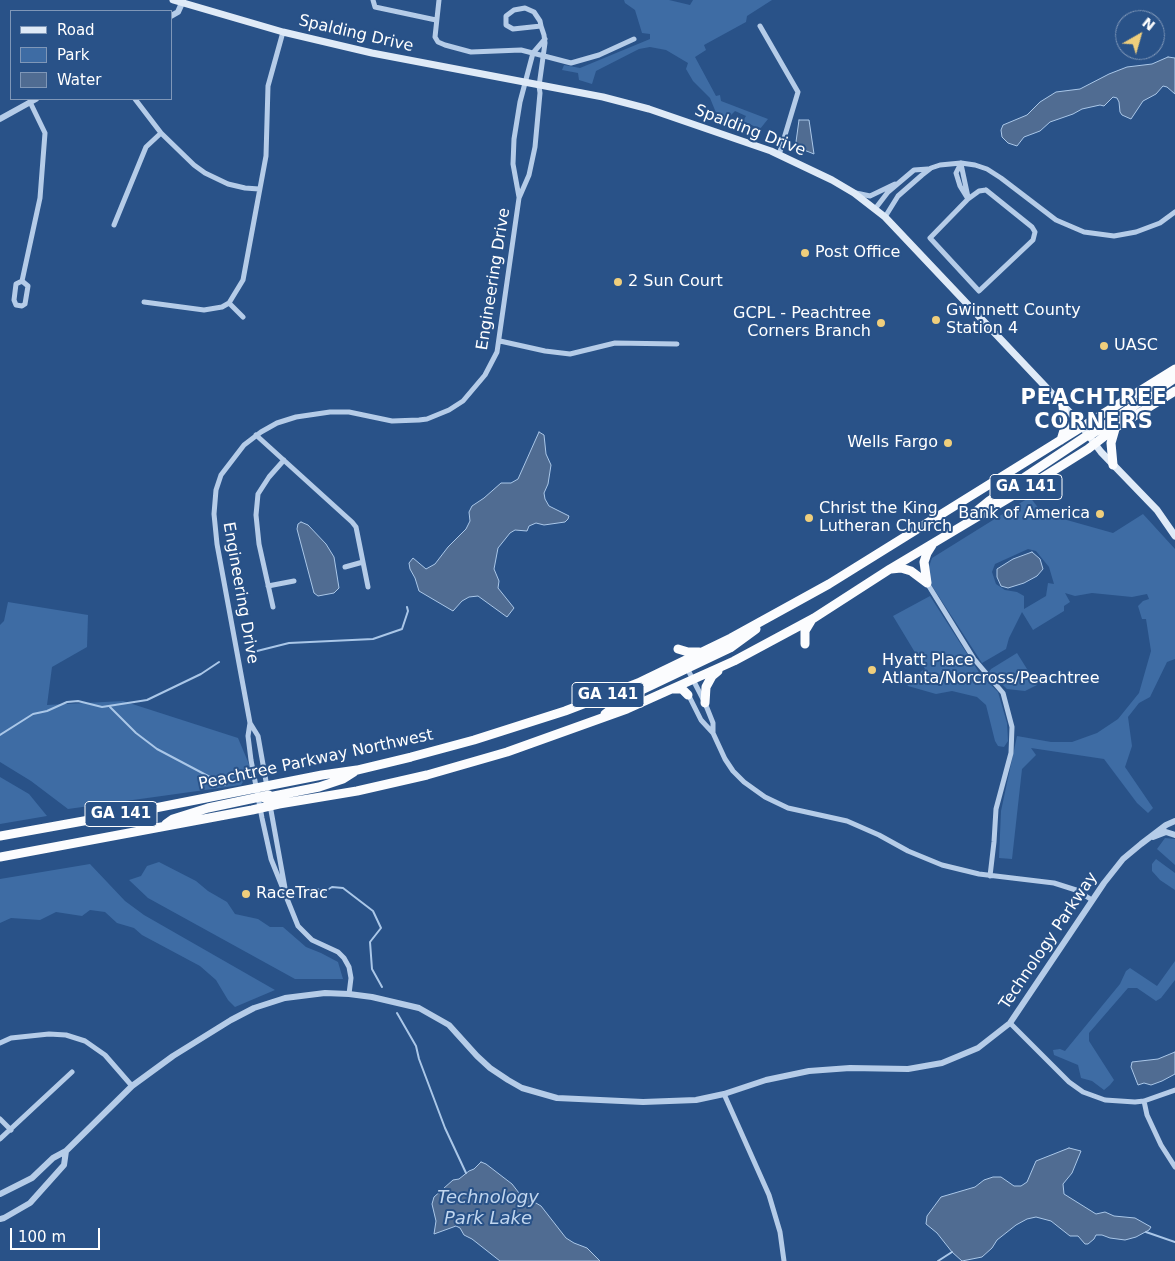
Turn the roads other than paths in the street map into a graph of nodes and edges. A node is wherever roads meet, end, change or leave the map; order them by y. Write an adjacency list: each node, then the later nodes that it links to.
1 (173, 0): 4 (main road, Spalding Drive)
2 (373, 0): 6 (street)
3 (440, 0): 6 (street)
4 (182, 3): 5 (street); 9 (main road, Spalding Drive)
5 (172, 15)
6 (436, 20): 12 (street)
7 (541, 26): 7 (street); 10 (street, Engineering Drive)
8 (760, 26): 20 (street)
9 (283, 32): 14 (main road, Spalding Drive); 24 (street)
10 (544, 39): 12 (street); 13 (street, Engineering Drive)
11 (634, 39): 13 (street)
12 (533, 53): 13 (street); 14 (street, Engineering Drive)
13 (544, 55): 15 (street, Engineering Drive)
14 (525, 83): 15 (main road, Spalding Drive); 26 (street, Engineering Drive)
15 (539, 86): 20 (main road, Spalding Drive); 26 (street, Engineering Drive)
16 (33, 100): 18 (street); 32 (street)
17 (135, 100): 19 (street)
18 (0, 119)
19 (161, 133): 24 (street); 31 (street)
20 (779, 155): 25 (main road, Spalding Drive)
21 (961, 163): 22 (street); 27 (street); 29 (street)
22 (931, 168): 23 (street); 30 (street)
23 (898, 183): 25 (street); 28 (street)
24 (259, 189): 34 (street)
25 (854, 192): 28 (main road, Spalding Drive)
26 (519, 198): 36 (street, Engineering Drive)
27 (968, 199): 27 (street)
28 (875, 209): 30 (main road, Spalding Drive)
29 (1175, 212)
30 (884, 217): 41 (main road, Spalding Drive)
31 (114, 225)
32 (22, 281): 32 (street)
33 (144, 302): 34 (street)
34 (229, 303): 35 (street)
35 (243, 317)
36 (500, 341): 37 (street); 44 (street, Engineering Drive)
37 (677, 344)
38 (1175, 369): 42 (highway, Peachtree Parkway Northwest / GA 141)
39 (1175, 378): 45 (highway)
40 (1175, 391): 43 (highway, GA 141)
41 (1063, 406): 42 (main road, Spalding Drive); 46 (highway)
42 (1082, 427): 45 (main road, Spalding Drive); 46 (highway, Peachtree Parkway Northwest / GA 141)
43 (1115, 428): 45 (highway, GA 141); 48 (highway)
44 (256, 435): 47 (street); 72 (street, Engineering Drive)
45 (1090, 438): 48 (main road, Spalding Drive); 50 (highway, GA 141)
46 (1061, 440): 60 (highway, Peachtree Parkway Northwest / GA 141)
47 (284, 460): 51 (street); 56 (street)
48 (1114, 465): 49 (main road, Spalding Drive)
49 (1175, 536)
50 (935, 542): 53 (highway, GA 141); 55 (highway)
51 (363, 562): 52 (street); 57 (street)
52 (345, 567)
53 (890, 568): 55 (highway); 59 (highway, GA 141)
54 (294, 581): 56 (street)
55 (926, 583): 86 (street)
56 (268, 586): 58 (street)
57 (368, 587)
58 (273, 606)
59 (814, 618): 61 (highway, GA 141); 61 (highway)
60 (764, 621): 63 (highway, Peachtree Parkway Northwest / GA 141); 65 (highway)
61 (781, 637): 64 (highway, GA 141)
62 (678, 650): 63 (highway)
63 (702, 652): 65 (highway, Peachtree Parkway Northwest / GA 141)
64 (734, 661): 66 (highway, GA 141); 70 (highway)
65 (682, 667): 66 (street); 67 (street); 71 (highway); 74 (highway, Peachtree Parkway Northwest / GA 141)
66 (693, 678): 67 (highway, GA 141); 70 (street)
67 (683, 683): 68 (highway, GA 141); 69 (street)
68 (670, 690): 69 (highway); 71 (highway, GA 141)
69 (688, 695): 73 (street)
70 (705, 703): 73 (street)
71 (603, 716): 78 (highway, GA 141)
72 (250, 723): 75 (street, Engineering Drive); 76 (street, Engineering Drive)
73 (713, 732): 86 (street)
74 (357, 770): 75 (highway, Peachtree Parkway Northwest / GA 141); 78 (highway)
75 (267, 786): 76 (highway, Peachtree Parkway Northwest / GA 141); 78 (street, Engineering Drive)
76 (257, 788): 77 (street, Engineering Drive); 83 (highway, Peachtree Parkway Northwest / GA 141)
77 (259, 798): 78 (highway); 79 (street, Engineering Drive); 81 (highway)
78 (269, 799): 79 (highway, GA 141); 87 (street, Engineering Drive)
79 (260, 808): 81 (highway, GA 141); 87 (street, Engineering Drive)
80 (1175, 821): 84 (street, Technology Parkway)
81 (161, 826): 85 (highway, GA 141)
82 (1175, 835): 84 (street)
83 (0, 836)
84 (1147, 839): 88 (street, Technology Parkway)
85 (0, 856)
86 (990, 876): 88 (street)
87 (286, 896): 89 (street, Engineering Drive)
88 (1092, 900): 90 (street, Technology Parkway)
89 (349, 994): 93 (street, Technology Parkway); 95 (street, Technology Parkway)
90 (1010, 1023): 95 (street, Technology Parkway); 96 (street)
91 (0, 1043): 93 (street)
92 (72, 1072): 98 (street)
93 (132, 1086): 100 (street, Technology Parkway)
94 (1175, 1090): 96 (street)
95 (724, 1094): 104 (street)
96 (1144, 1101): 101 (street)
97 (0, 1119): 98 (street)
98 (11, 1130): 99 (street)
99 (0, 1139)
100 (66, 1151): 102 (street, Technology Parkway); 103 (street, Technology Parkway)
101 (1175, 1168)
102 (0, 1194)
103 (0, 1219)
104 (784, 1261)

